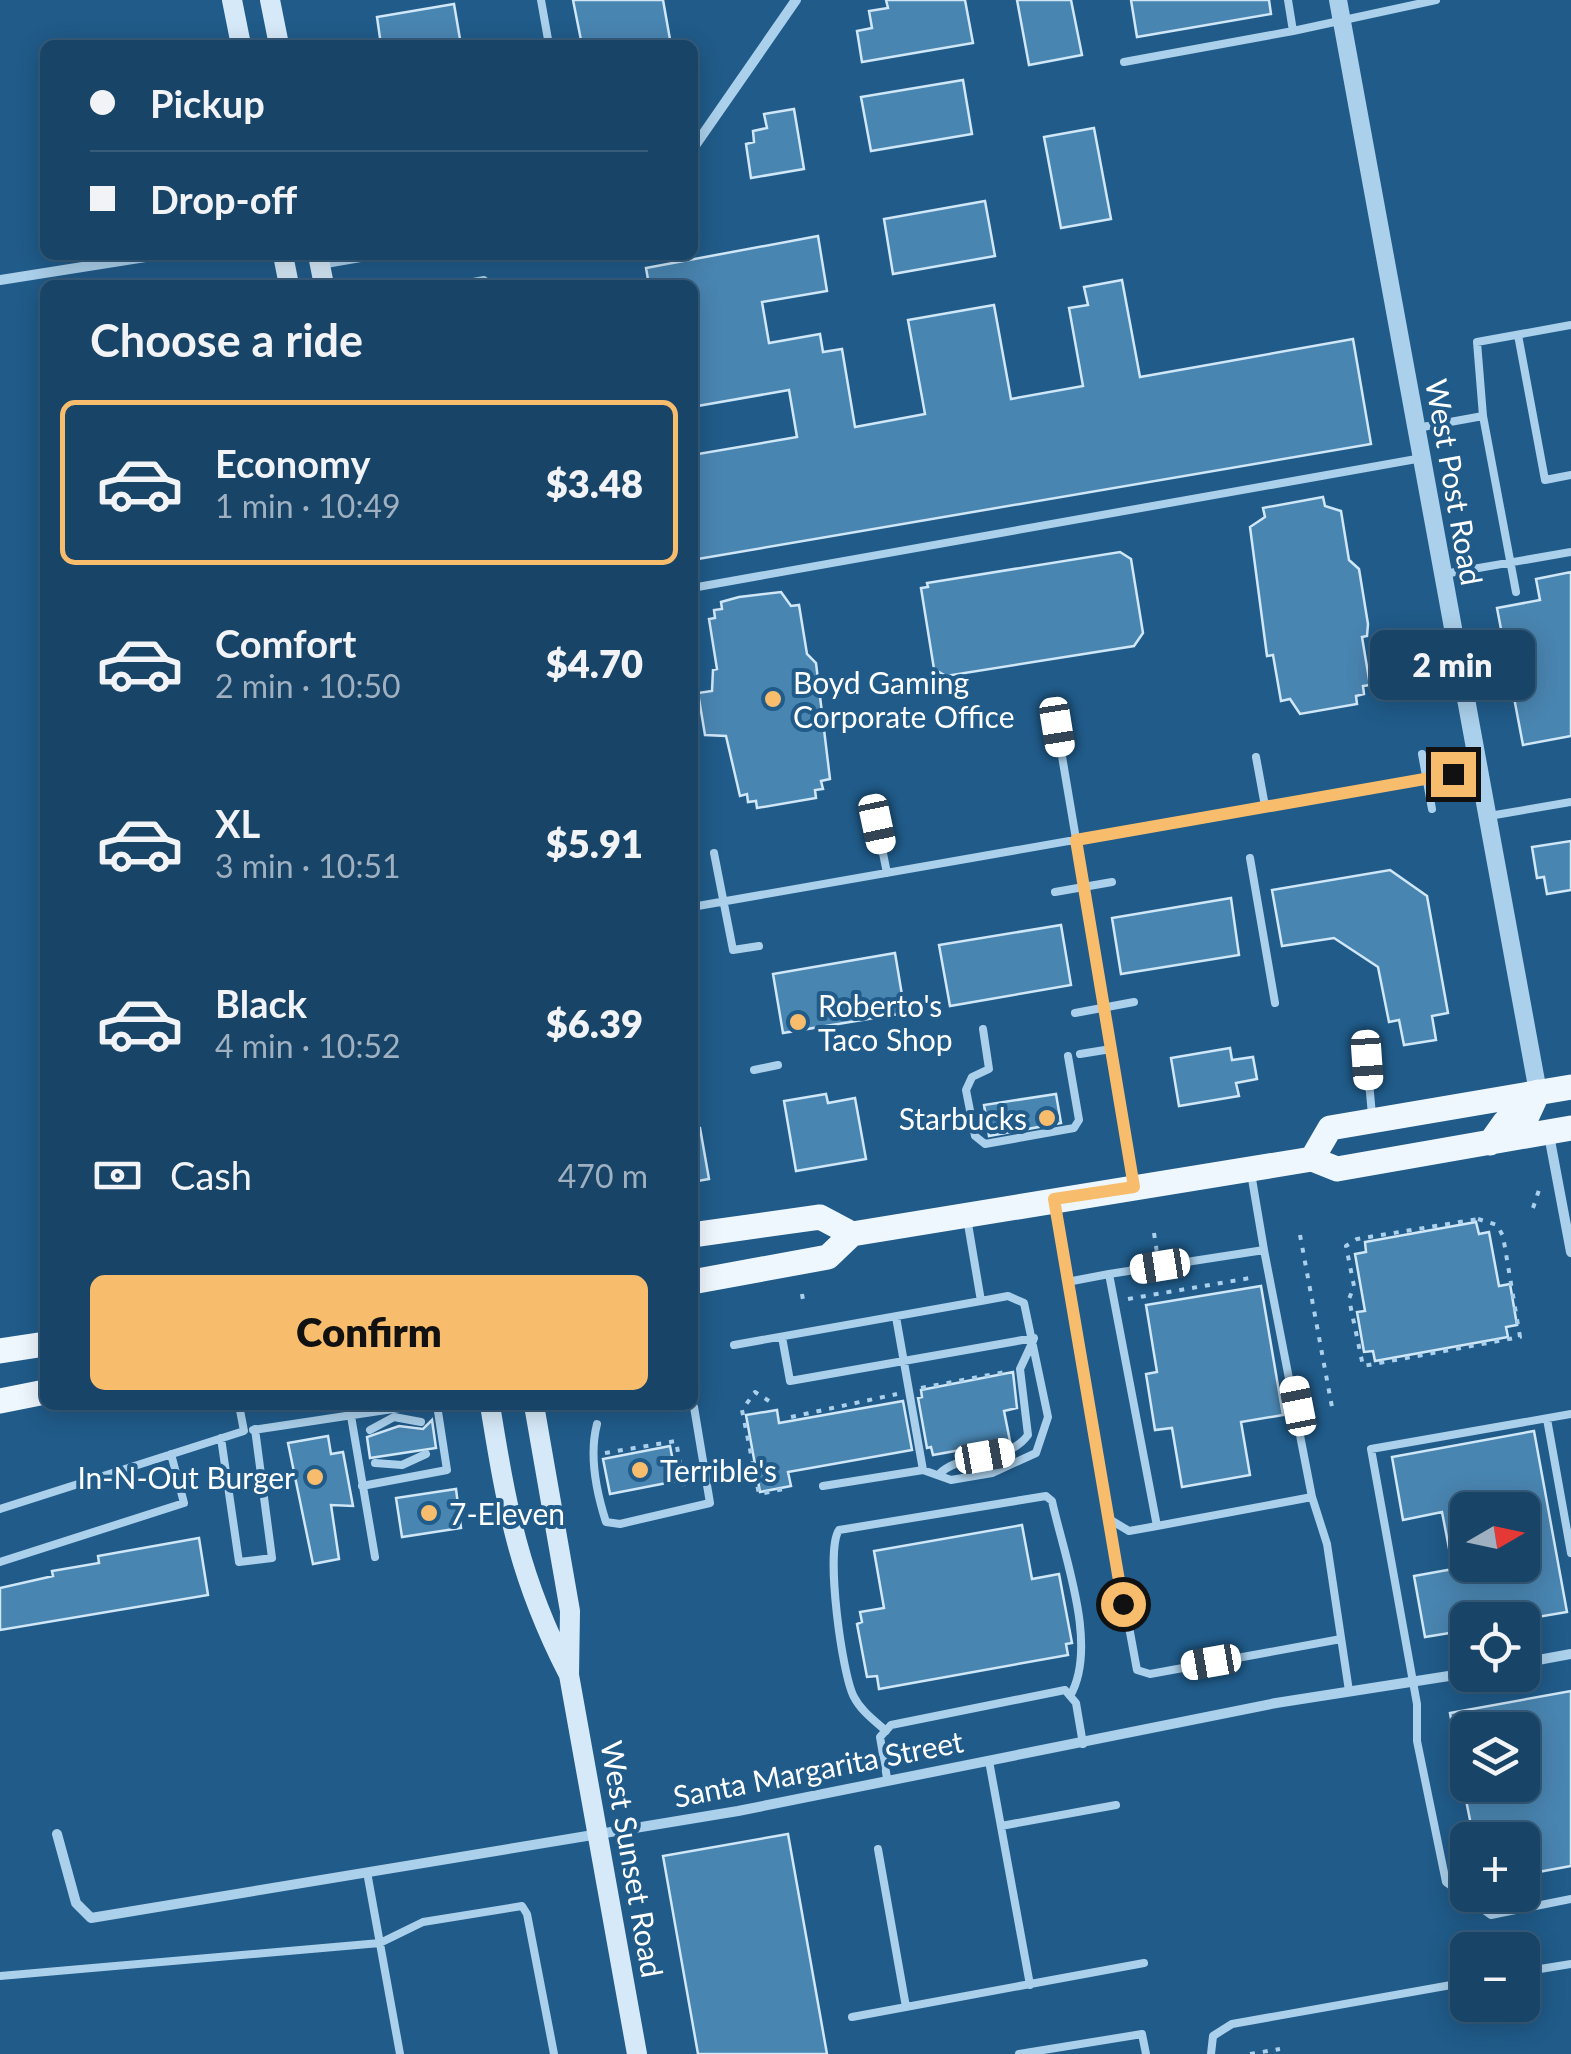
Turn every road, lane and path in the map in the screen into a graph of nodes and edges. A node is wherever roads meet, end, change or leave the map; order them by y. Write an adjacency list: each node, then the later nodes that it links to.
1 (232, 0): 11 (main road)
2 (270, 0): 12 (main road)
3 (541, 0): 13 (lane)
4 (796, 0): 15 (street)
5 (1288, 0): 10 (lane)
6 (1338, 0): 9 (street, West Post Road)
7 (1436, 0): 8 (lane)
8 (1400, 5): 9 (lane)
9 (1342, 21): 10 (lane); 23 (street, West Post Road)
10 (1293, 31): 14 (lane)
11 (240, 40)
12 (278, 40)
13 (548, 40)
14 (1124, 62)
15 (698, 141)
16 (126, 260): 19 (street)
17 (352, 260): 18 (street)
18 (321, 268)
19 (0, 280)
20 (1571, 325): 21 (lane)
21 (1518, 335): 22 (lane); 25 (lane)
22 (1482, 416): 23 (lane); 27 (lane)
23 (1417, 428): 24 (street, West Post Road)
24 (1423, 458): 28 (street, West Post Road); 29 (lane)
25 (1571, 475)
26 (1571, 552): 27 (lane)
27 (1511, 562): 28 (lane); 30 (lane)
28 (1444, 574): 34 (street, West Post Road)
29 (698, 587)
30 (1516, 592)
31 (1052, 703): 41 (lane)
32 (1422, 754): 35 (lane)
33 (1256, 757): 37 (lane)
34 (1480, 768): 35 (lane); 39 (street, West Post Road)
35 (1426, 778): 37 (lane); 38 (lane)
36 (1571, 802): 39 (lane)
37 (1265, 806): 41 (lane)
38 (1432, 809)
39 (1489, 816): 63 (street, West Post Road)
40 (877, 824): 44 (lane)
41 (1076, 840): 44 (lane); 46 (lane)
42 (714, 852): 48 (lane)
43 (1250, 858): 52 (lane)
44 (887, 873): 48 (lane)
45 (1112, 882): 46 (lane)
46 (1084, 887): 47 (lane); 53 (lane)
47 (1055, 892)
48 (724, 902): 49 (lane); 50 (lane)
49 (698, 907)
50 (759, 946)
51 (1134, 1002): 53 (lane)
52 (1275, 1004)
53 (1104, 1008): 54 (lane); 56 (lane)
54 (1076, 1012)
55 (982, 1029): 58 (lane)
56 (1111, 1049): 57 (lane); 70 (lane)
57 (1080, 1054)
58 (1068, 1056)
59 (1367, 1060): 65 (lane)
60 (778, 1065): 61 (lane)
61 (754, 1070)
62 (1571, 1087): 63 (main road)
63 (1538, 1092): 65 (main road); 67 (main road)
64 (1571, 1112): 66 (main road)
65 (1372, 1120): 68 (main road)
66 (1560, 1130): 67 (main road); 81 (street)
67 (1490, 1142): 68 (main road)
68 (1312, 1159): 69 (main road)
69 (1250, 1169): 70 (main road); 80 (lane)
70 (1134, 1187): 72 (main road)
71 (1539, 1190): 73 (path)
72 (1054, 1199): 74 (main road); 88 (lane)
73 (1533, 1208)
74 (966, 1214): 78 (main road); 92 (lane)
75 (1496, 1225): 75 (path)
76 (1154, 1233): 82 (path)
77 (698, 1234): 78 (main road)
78 (852, 1234): 87 (main road)
79 (1300, 1235): 108 (path)
80 (1264, 1250): 85 (lane); 138 (lane)
81 (1571, 1252)
82 (1157, 1254)
83 (1244, 1270): 86 (path)
84 (1265, 1273): 86 (path)
85 (1109, 1274): 88 (lane); 93 (lane)
86 (1245, 1280): 90 (path)
87 (698, 1281)
88 (1067, 1282): 140 (lane)
89 (1162, 1283): 90 (path)
90 (1164, 1293): 93 (path)
91 (802, 1294): 94 (path)
92 (981, 1302): 95 (lane); 97 (lane)
93 (1114, 1302): 141 (lane)
94 (804, 1306)
95 (896, 1317): 96 (lane); 101 (lane)
96 (782, 1337): 99 (lane); 101 (lane)
97 (1034, 1338): 101 (lane); 102 (lane); 132 (lane)
98 (40, 1345): 100 (main road)
99 (734, 1345)
100 (0, 1352)
101 (904, 1361): 131 (lane)
102 (1020, 1369): 103 (path); 132 (lane)
103 (916, 1389)
104 (40, 1393): 106 (main road)
105 (897, 1394): 118 (path)
106 (0, 1401)
107 (769, 1402): 137 (path)
108 (1332, 1406)
109 (240, 1410): 124 (lane)
110 (410, 1410): 117 (lane)
111 (438, 1410): 133 (lane)
112 (491, 1410): 148 (main road, West Sunset Road)
113 (535, 1410): 148 (main road, West Sunset Road)
114 (694, 1410): 121 (lane)
115 (1571, 1414): 119 (lane)
116 (351, 1416): 117 (lane); 122 (lane); 134 (lane)
117 (394, 1418): 120 (lane); 123 (lane)
118 (791, 1418)
119 (1547, 1419): 142 (lane); 150 (lane)
120 (422, 1422)
121 (597, 1424)
122 (255, 1430): 124 (lane); 125 (lane)
123 (370, 1430)
124 (244, 1431): 125 (lane)
125 (221, 1438): 126 (lane)
126 (171, 1454): 139 (lane); 144 (lane)
127 (426, 1454): 129 (lane)
128 (600, 1454): 135 (path)
129 (402, 1460): 130 (lane); 133 (lane)
130 (375, 1463)
131 (922, 1470): 132 (lane); 136 (lane)
132 (938, 1476)
133 (405, 1478): 134 (lane)
134 (362, 1486): 143 (lane)
135 (684, 1486)
136 (822, 1486)
137 (789, 1488)
138 (1312, 1497): 141 (lane); 145 (lane)
139 (0, 1509)
140 (1109, 1519): 141 (lane); 145 (lane)
141 (1157, 1526)
142 (1571, 1552)
143 (375, 1557)
144 (0, 1562)
145 (1341, 1639): 151 (lane)
146 (1571, 1654): 147 (street)
147 (1540, 1660)
148 (569, 1675): 160 (main road, West Sunset Road)
149 (1450, 1676): 150 (street, Santa Margarita Street)
150 (1414, 1682): 151 (street, Santa Margarita Street); 163 (lane)
151 (1349, 1692): 154 (street, Santa Margarita Street)
152 (1070, 1696): 153 (lane); 153 (lane); 154 (lane)
153 (886, 1730): 156 (lane)
154 (1083, 1744): 155 (street, Santa Margarita Street)
155 (989, 1760): 156 (street, Santa Margarita Street); 158 (lane)
156 (887, 1778): 160 (street, Santa Margarita Street)
157 (1116, 1805): 158 (lane)
158 (1001, 1826): 169 (lane)
159 (57, 1834): 162 (street, Santa Margarita Street)
160 (598, 1834): 162 (street, Santa Margarita Street); 176 (main road, West Sunset Road)
161 (878, 1849): 171 (lane)
162 (367, 1872): 164 (lane)
163 (1571, 1899)
164 (380, 1944): 168 (lane); 174 (lane); 175 (lane)
165 (1144, 1963): 169 (lane)
166 (1571, 1964): 167 (lane)
167 (1540, 1969)
168 (0, 1976)
169 (1030, 1985): 171 (lane)
170 (1450, 1985): 179 (lane)
171 (906, 2007): 172 (lane)
172 (852, 2017)
173 (1280, 2049): 180 (path)
174 (400, 2054)
175 (554, 2054)
176 (637, 2054)
177 (1019, 2054): 178 (lane)
178 (1146, 2054)
179 (1211, 2054)
180 (1250, 2054)

